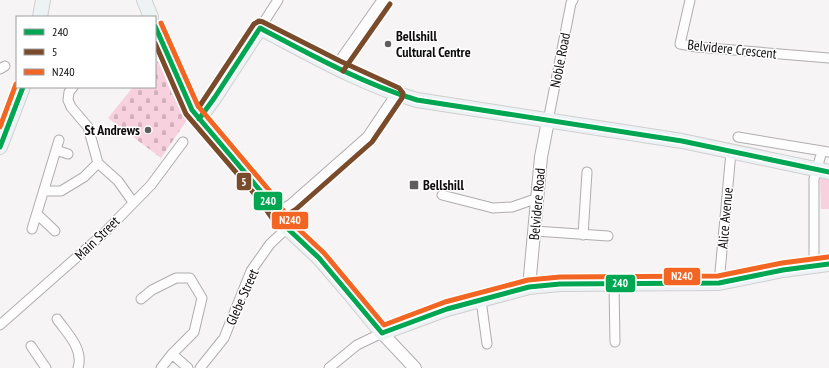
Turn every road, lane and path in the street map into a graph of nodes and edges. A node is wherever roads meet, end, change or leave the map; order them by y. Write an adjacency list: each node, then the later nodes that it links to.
1 (43, 0): 7 (main road)
2 (144, 0): 8 (main road)
3 (278, 0): 10 (street)
4 (384, 0): 12 (street)
5 (573, 0): 17 (street, Noble Road)
6 (690, 0): 11 (street, Belvidere Crescent)
7 (40, 16)
8 (151, 16)
9 (156, 28): 16 (main road)
10 (260, 28): 12 (main road); 16 (main road)
11 (829, 58)
12 (337, 68): 15 (main road)
13 (23, 88): 21 (main road)
14 (72, 88): 26 (street)
15 (396, 94): 17 (main road); 34 (street)
16 (199, 119): 34 (main road)
17 (548, 121): 24 (main road); 31 (street, Belvidere Road)
18 (738, 137): 23 (street)
19 (59, 140): 22 (street)
20 (183, 142): 32 (street, Main Street)
21 (0, 146)
22 (56, 150): 25 (street); 29 (street)
23 (825, 151): 27 (street)
24 (731, 152): 27 (main road); 43 (street, Alice Avenue)
25 (68, 154)
26 (98, 164): 29 (street); 32 (street)
27 (823, 171): 42 (street)
28 (587, 172): 39 (street)
29 (44, 191): 33 (street)
30 (442, 194): 31 (street)
31 (538, 198): 38 (street, Belvidere Road)
32 (133, 202): 49 (street, Main Street)
33 (37, 214): 36 (street); 37 (street)
34 (277, 214): 35 (main road)
35 (287, 228): 50 (main road); 59 (street, Glebe Street)
36 (32, 229)
37 (55, 231)
38 (535, 231): 39 (street); 45 (street, Belvidere Road)
39 (583, 235): 40 (street)
40 (608, 236)
41 (829, 264): 42 (main road)
42 (814, 266): 43 (main road)
43 (719, 283): 44 (main road)
44 (614, 285): 45 (main road); 51 (street)
45 (529, 287): 47 (main road)
46 (141, 298): 54 (street)
47 (481, 300): 50 (main road); 52 (street)
48 (57, 318): 56 (street)
49 (1, 323)
50 (382, 333): 60 (street); 61 (street)
51 (615, 342)
52 (487, 344)
53 (31, 346): 55 (street)
54 (172, 354): 57 (street); 58 (street)
55 (46, 368)
56 (78, 368)
57 (161, 368)
58 (188, 368)
59 (200, 368)
60 (329, 368)
61 (415, 368)

